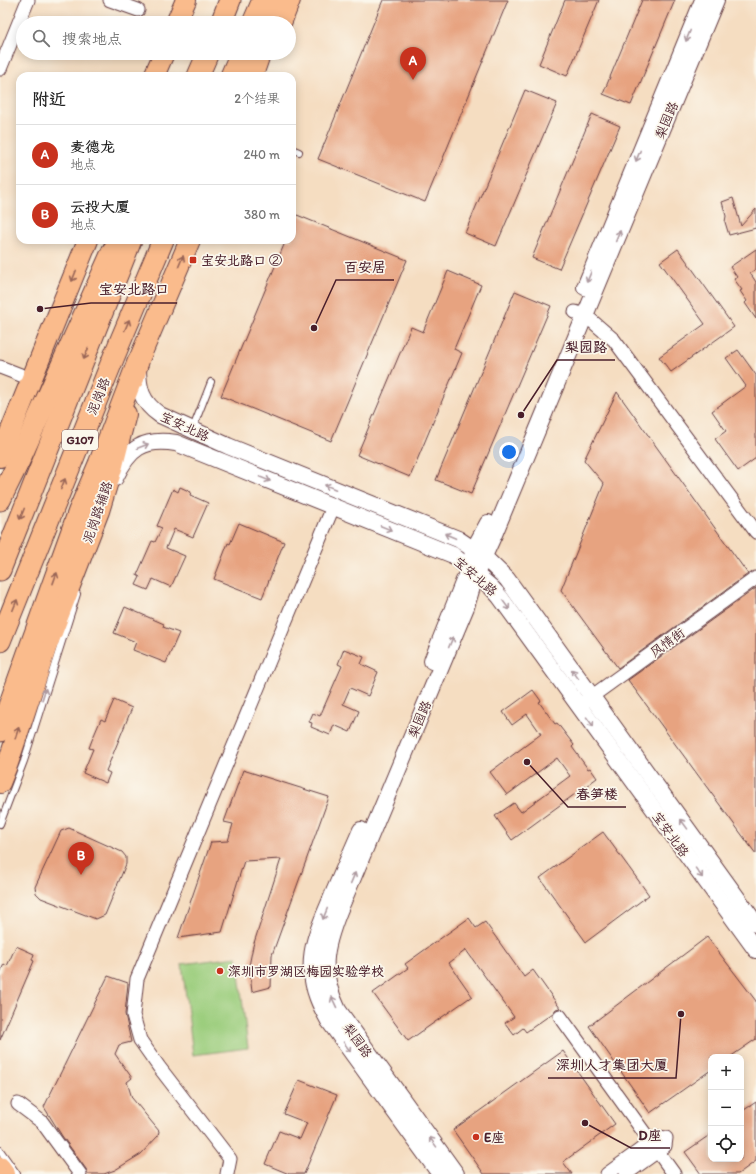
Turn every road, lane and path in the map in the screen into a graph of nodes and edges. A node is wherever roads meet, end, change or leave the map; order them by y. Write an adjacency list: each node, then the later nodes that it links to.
1 (28, 0): 12 (street)
2 (110, 0): 11 (street)
3 (186, 0): 13 (main road)
4 (222, 0): 14 (highway)
5 (230, 0): 15 (highway)
6 (263, 0): 16 (highway)
7 (277, 0): 17 (highway)
8 (290, 0): 18 (main road)
9 (703, 0): 38 (street, 梨园路, one-way to 38)
10 (716, 0): 38 (street, 梨园路, one-way to 10)
11 (138, 10)
12 (22, 16)
13 (179, 16)
14 (221, 16)
15 (223, 16)
16 (256, 16)
17 (272, 16)
18 (284, 16)
19 (16, 30): 25 (street)
20 (161, 60): 26 (main road)
21 (205, 60): 27 (highway)
22 (238, 60): 28 (highway)
23 (258, 60): 29 (highway)
24 (266, 60): 30 (main road)
25 (0, 69)
26 (156, 72)
27 (200, 72)
28 (233, 72)
29 (253, 72)
30 (261, 72)
31 (296, 151): 32 (lane)
32 (299, 152)
33 (86, 244): 39 (main road, one-way to 39)
34 (115, 244): 48 (highway)
35 (129, 244): 54 (highway, 泥岗路 / G107, one-way to 54)
36 (160, 244): 40 (highway, 泥岗路 / G107, one-way to 36)
37 (188, 244): 41 (main road, one-way to 37)
38 (580, 314): 51 (street); 53 (street, 梨园路)
39 (54, 326): 43 (main road); 47 (main road)
40 (115, 354): 50 (highway); 59 (highway, 泥岗路 / G107, one-way to 40)
41 (138, 362): 45 (street, 宝安北路); 50 (highway)
42 (0, 367): 43 (street)
43 (31, 379): 46 (main road)
44 (211, 382): 45 (lane)
45 (192, 430): 53 (street, 宝安北路, one-way to 45)
46 (0, 457)
47 (0, 490)
48 (0, 500)
49 (333, 507): 50 (street, 宝安北路, one-way to 49); 56 (street, 宝安北路, one-way to 56); 75 (street)
50 (89, 511): 52 (main road, 泥岗路辅路); 62 (highway, one-way to 50)
51 (756, 532)
52 (89, 537): 55 (lane); 63 (main road, 泥岗路辅路, one-way to 52)
53 (479, 552): 56 (street, 梨园路); 60 (street, 宝安北路, one-way to 53)
54 (0, 570)
55 (84, 571)
56 (472, 571): 61 (street, 宝安北路, one-way to 61); 76 (street, 梨园路, one-way to 76); 77 (street, 梨园路, one-way to 56)
57 (756, 578): 60 (street, 风情街)
58 (80, 586): 64 (lane, one-way to 58)
59 (0, 641)
60 (592, 696): 61 (street, 风情街); 65 (street, 宝安北路, one-way to 60)
61 (578, 707): 66 (street, 宝安北路, one-way to 66)
62 (0, 731)
63 (0, 783)
64 (0, 824)
65 (756, 924)
66 (756, 950)
67 (560, 1016): 69 (street)
68 (18, 1104): 74 (street)
69 (655, 1147): 78 (street); 79 (street); 80 (street)
70 (0, 1150): 73 (lane)
71 (0, 1166): 72 (main road)
72 (5, 1174)
73 (17, 1174)
74 (80, 1174)
75 (227, 1174)
76 (440, 1174)
77 (456, 1174)
78 (608, 1174)
79 (626, 1174)
80 (674, 1174)

